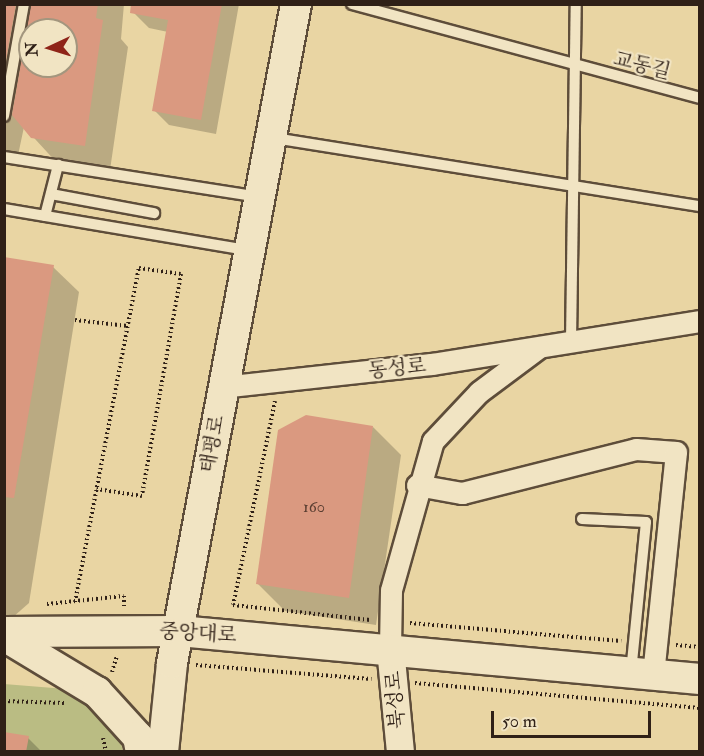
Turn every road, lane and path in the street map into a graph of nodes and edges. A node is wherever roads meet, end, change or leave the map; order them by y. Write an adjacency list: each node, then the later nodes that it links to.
1 (24, 4): 7 (lane)
2 (296, 4): 8 (main road, 태평로)
3 (352, 4): 5 (lane, 교동길)
4 (576, 4): 5 (lane)
5 (575, 68): 6 (lane, 교동길); 11 (lane)
6 (699, 98)
7 (4, 116)
8 (270, 138): 11 (lane); 13 (main road, 태평로)
9 (4, 156): 10 (lane)
10 (58, 165): 12 (lane); 13 (lane)
11 (574, 184): 14 (lane); 22 (lane)
12 (51, 194): 16 (lane); 17 (lane)
13 (259, 197): 18 (main road, 태평로)
14 (699, 206)
15 (4, 209): 17 (lane)
16 (154, 213)
17 (45, 216): 18 (lane)
18 (248, 250): 24 (main road, 태평로)
19 (75, 320): 21 (path)
20 (699, 321): 22 (street, 동성로)
21 (128, 326): 26 (path); 26 (path)
22 (571, 342): 23 (street, 동성로)
23 (540, 347): 24 (street, 동성로); 25 (street)
24 (222, 387): 29 (main road, 태평로)
25 (417, 485): 31 (street); 33 (street)
26 (97, 489): 28 (path)
27 (582, 519): 33 (lane)
28 (75, 602)
29 (179, 631): 30 (main road, 중앙대로); 31 (main road, 중앙대로); 32 (main road, 태평로)
30 (4, 634): 42 (main road)
31 (390, 648): 33 (main road, 중앙대로); 35 (street, 북성로)
32 (172, 663): 35 (path); 43 (main road, 태평로)
33 (642, 673): 34 (main road, 중앙대로)
34 (699, 679)
35 (393, 681): 38 (path); 40 (street, 북성로)
36 (4, 701): 37 (path)
37 (74, 704)
38 (699, 708)
39 (98, 727): 41 (path)
40 (399, 751)
41 (106, 752)
42 (141, 752)
43 (164, 752)

